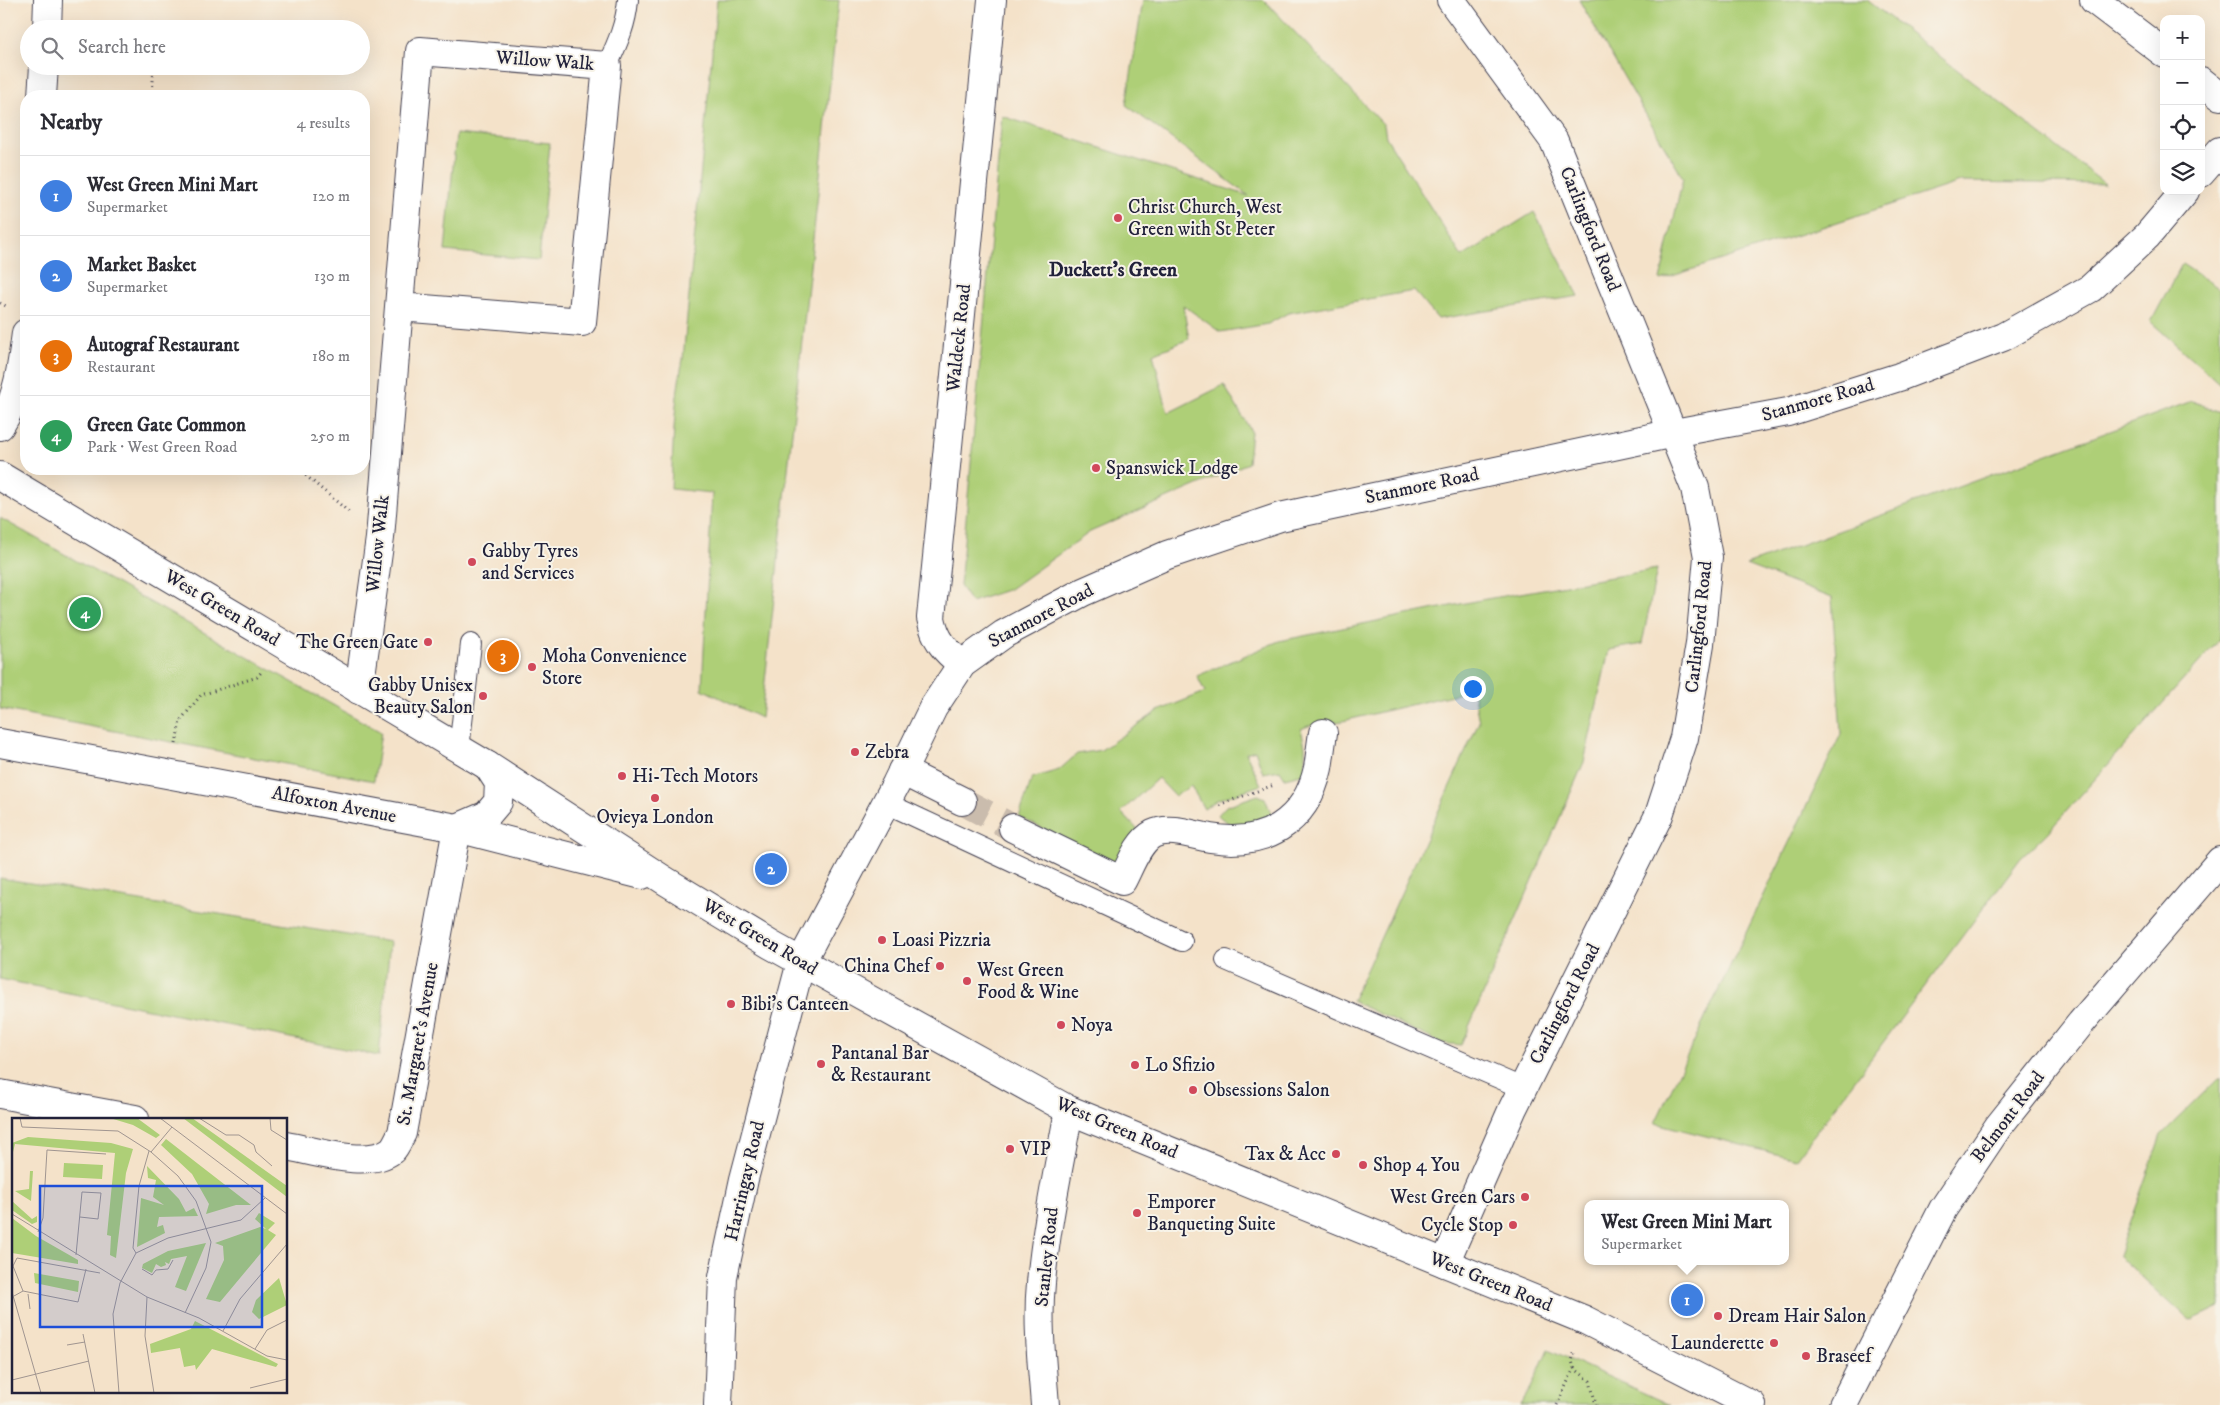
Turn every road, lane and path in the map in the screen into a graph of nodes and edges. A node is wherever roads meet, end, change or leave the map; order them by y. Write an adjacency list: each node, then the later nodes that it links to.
1 (48, 0): 6 (street)
2 (628, 0): 8 (lane)
3 (992, 0): 27 (street, Waldeck Road)
4 (1451, 0): 21 (street, Carlingford Road)
5 (2094, 0): 7 (street)
6 (47, 20)
7 (2160, 50)
8 (607, 66): 18 (street, Willow Walk); 18 (street, Willow Walk)
9 (43, 75): 12 (street)
10 (153, 75): 13 (path)
11 (2205, 85): 14 (street)
12 (42, 90)
13 (152, 90)
14 (2220, 96)
15 (2220, 151): 16 (street)
16 (2205, 168)
17 (2182, 195): 21 (street, Stanmore Road)
18 (400, 307): 24 (street, Willow Walk)
19 (20, 374): 20 (street)
20 (0, 426)
21 (1674, 432): 27 (street, Stanmore Road); 46 (street, Carlingford Road)
22 (305, 475): 24 (path)
23 (0, 476): 26 (street, West Green Road)
24 (380, 538): 28 (street, Willow Walk)
25 (471, 644): 31 (lane)
26 (285, 646): 28 (street, West Green Road); 34 (path)
27 (962, 664): 33 (street, Stanmore Road)
28 (359, 690): 31 (street, West Green Road)
29 (1323, 734): 35 (street)
30 (0, 743): 34 (street, Alfoxton Avenue)
31 (459, 749): 32 (street, West Green Road)
32 (488, 766): 38 (street); 42 (street, West Green Road)
33 (902, 771): 36 (street); 37 (street, Stanmore Road)
34 (170, 774): 38 (street, Alfoxton Avenue)
35 (1316, 775): 40 (path); 40 (street)
36 (962, 801)
37 (886, 803): 43 (lane); 45 (street, Stanmore Road)
38 (457, 828): 42 (street, Alfoxton Avenue); 50 (street, St. Margaret's Avenue)
39 (1013, 828): 40 (street)
40 (1190, 834)
41 (2220, 861): 59 (street, Belmont Road)
42 (664, 880): 45 (street, West Green Road)
43 (1182, 941)
44 (1226, 960): 46 (lane)
45 (801, 962): 48 (street, West Green Road); 54 (street, Harringay Road)
46 (1522, 1088): 51 (street, Carlingford Road)
47 (0, 1094): 49 (street)
48 (1069, 1110): 51 (street, West Green Road); 55 (street, Stanley Road)
49 (130, 1118)
50 (288, 1146)
51 (1445, 1263): 58 (street, West Green Road)
52 (1572, 1361): 53 (path)
53 (1574, 1368): 56 (path); 57 (path)
54 (718, 1405)
55 (1045, 1405)
56 (1558, 1405)
57 (1596, 1405)
58 (1752, 1405)
59 (1843, 1405)

